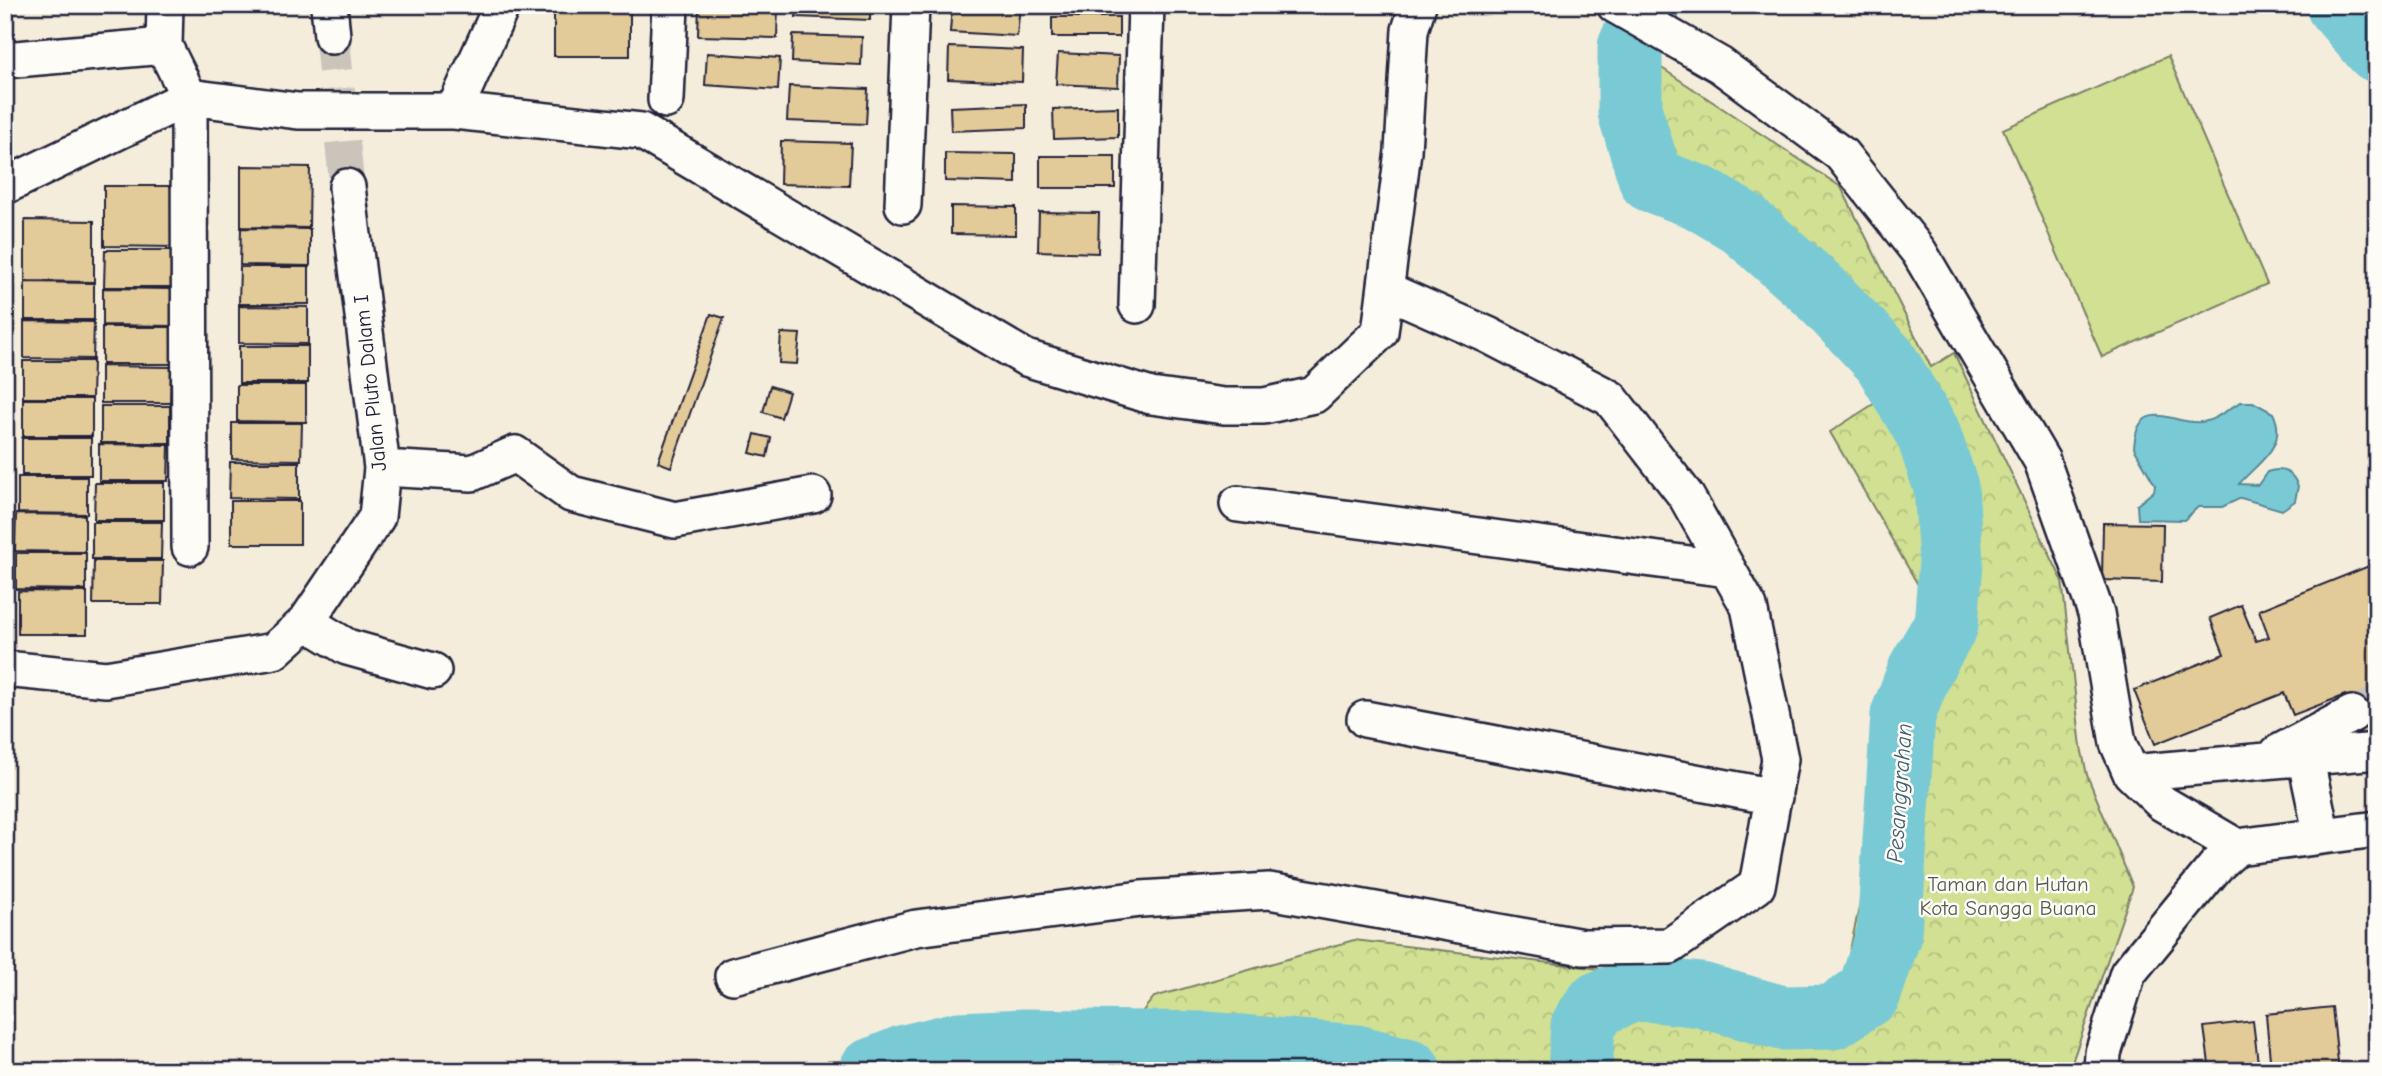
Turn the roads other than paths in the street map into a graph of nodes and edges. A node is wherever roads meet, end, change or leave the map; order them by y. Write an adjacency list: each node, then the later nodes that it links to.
1 (165, 5): 8 (street)
2 (502, 5): 12 (street)
3 (670, 5): 11 (street)
4 (911, 5): 15 (street)
5 (1146, 5): 17 (street)
6 (1418, 5): 16 (street)
7 (1615, 5): 31 (street)
8 (164, 46): 9 (street); 10 (street)
9 (5, 60)
10 (189, 97): 12 (street); 13 (street); 21 (street)
11 (666, 100)
12 (453, 111): 16 (street)
13 (5, 186)
14 (347, 187): 18 (street, Jalan Pluto Dalam I)
15 (903, 205)
16 (1385, 290): 22 (street)
17 (1137, 305)
18 (382, 468): 19 (street); 23 (street, Jalan Pluto Dalam I)
19 (813, 495)
20 (1238, 504): 22 (street)
21 (190, 547)
22 (1727, 569): 32 (street)
23 (306, 622): 24 (street, Jalan Pluto Dalam I); 25 (street)
24 (5, 669)
25 (433, 671)
26 (2352, 715): 30 (street)
27 (1365, 719): 32 (street)
28 (2377, 751): 29 (street)
29 (2305, 756): 30 (street); 34 (street)
30 (2265, 759): 31 (street)
31 (2131, 773): 35 (street)
32 (1774, 796): 36 (street)
33 (2377, 829): 34 (street)
34 (2322, 836): 35 (street)
35 (2237, 847): 37 (street)
36 (733, 976)
37 (2102, 1071)

